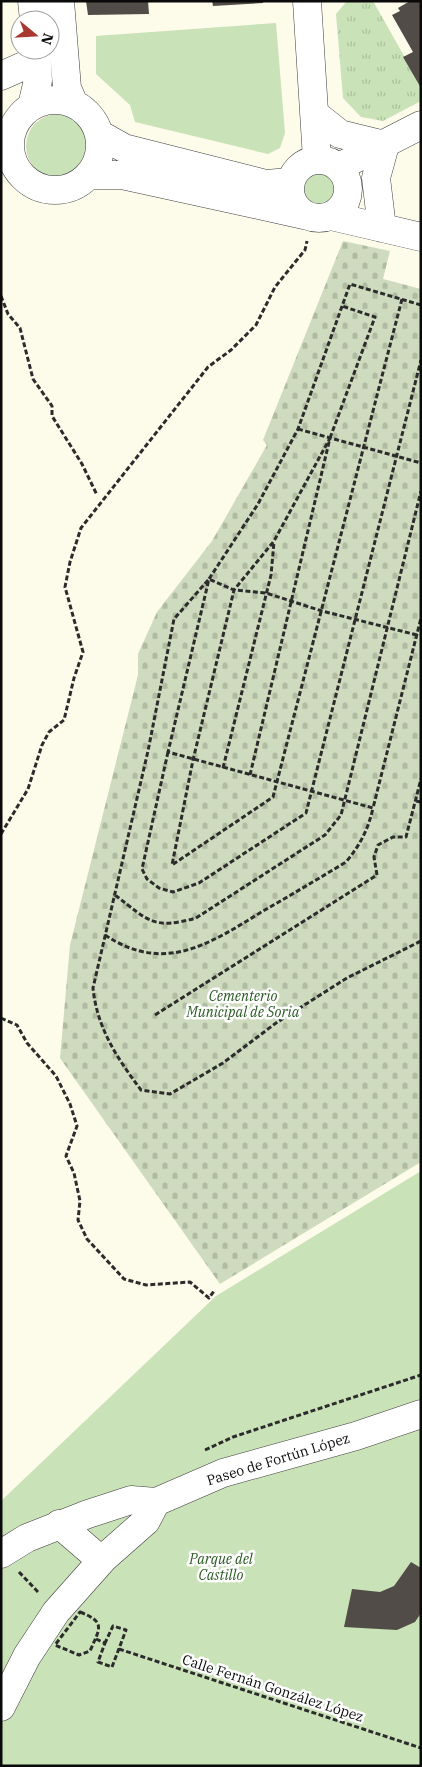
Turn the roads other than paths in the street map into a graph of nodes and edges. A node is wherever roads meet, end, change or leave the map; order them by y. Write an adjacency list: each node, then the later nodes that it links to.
1 (60, 1): 6 (street)
2 (307, 1): 8 (street)
3 (28, 60): 5 (street)
4 (37, 60): 7 (street)
5 (1, 76)
6 (74, 104): 7 (street); 10 (street)
7 (32, 106): 12 (street)
8 (315, 114): 11 (street); 14 (street)
9 (421, 126): 11 (street)
10 (99, 134): 12 (street); 13 (street)
11 (385, 145): 14 (street); 15 (street)
12 (89, 175): 14 (street)
13 (290, 182): 14 (street); 14 (street)
14 (328, 195): 15 (street)
15 (382, 228): 16 (street)
16 (421, 237)
17 (421, 1414): 18 (street, Paseo de Fortún López)
18 (156, 1502): 19 (street); 21 (street)
19 (59, 1524): 20 (street); 21 (street)
20 (2, 1553)
21 (104, 1558): 22 (street)
22 (1, 1707)

